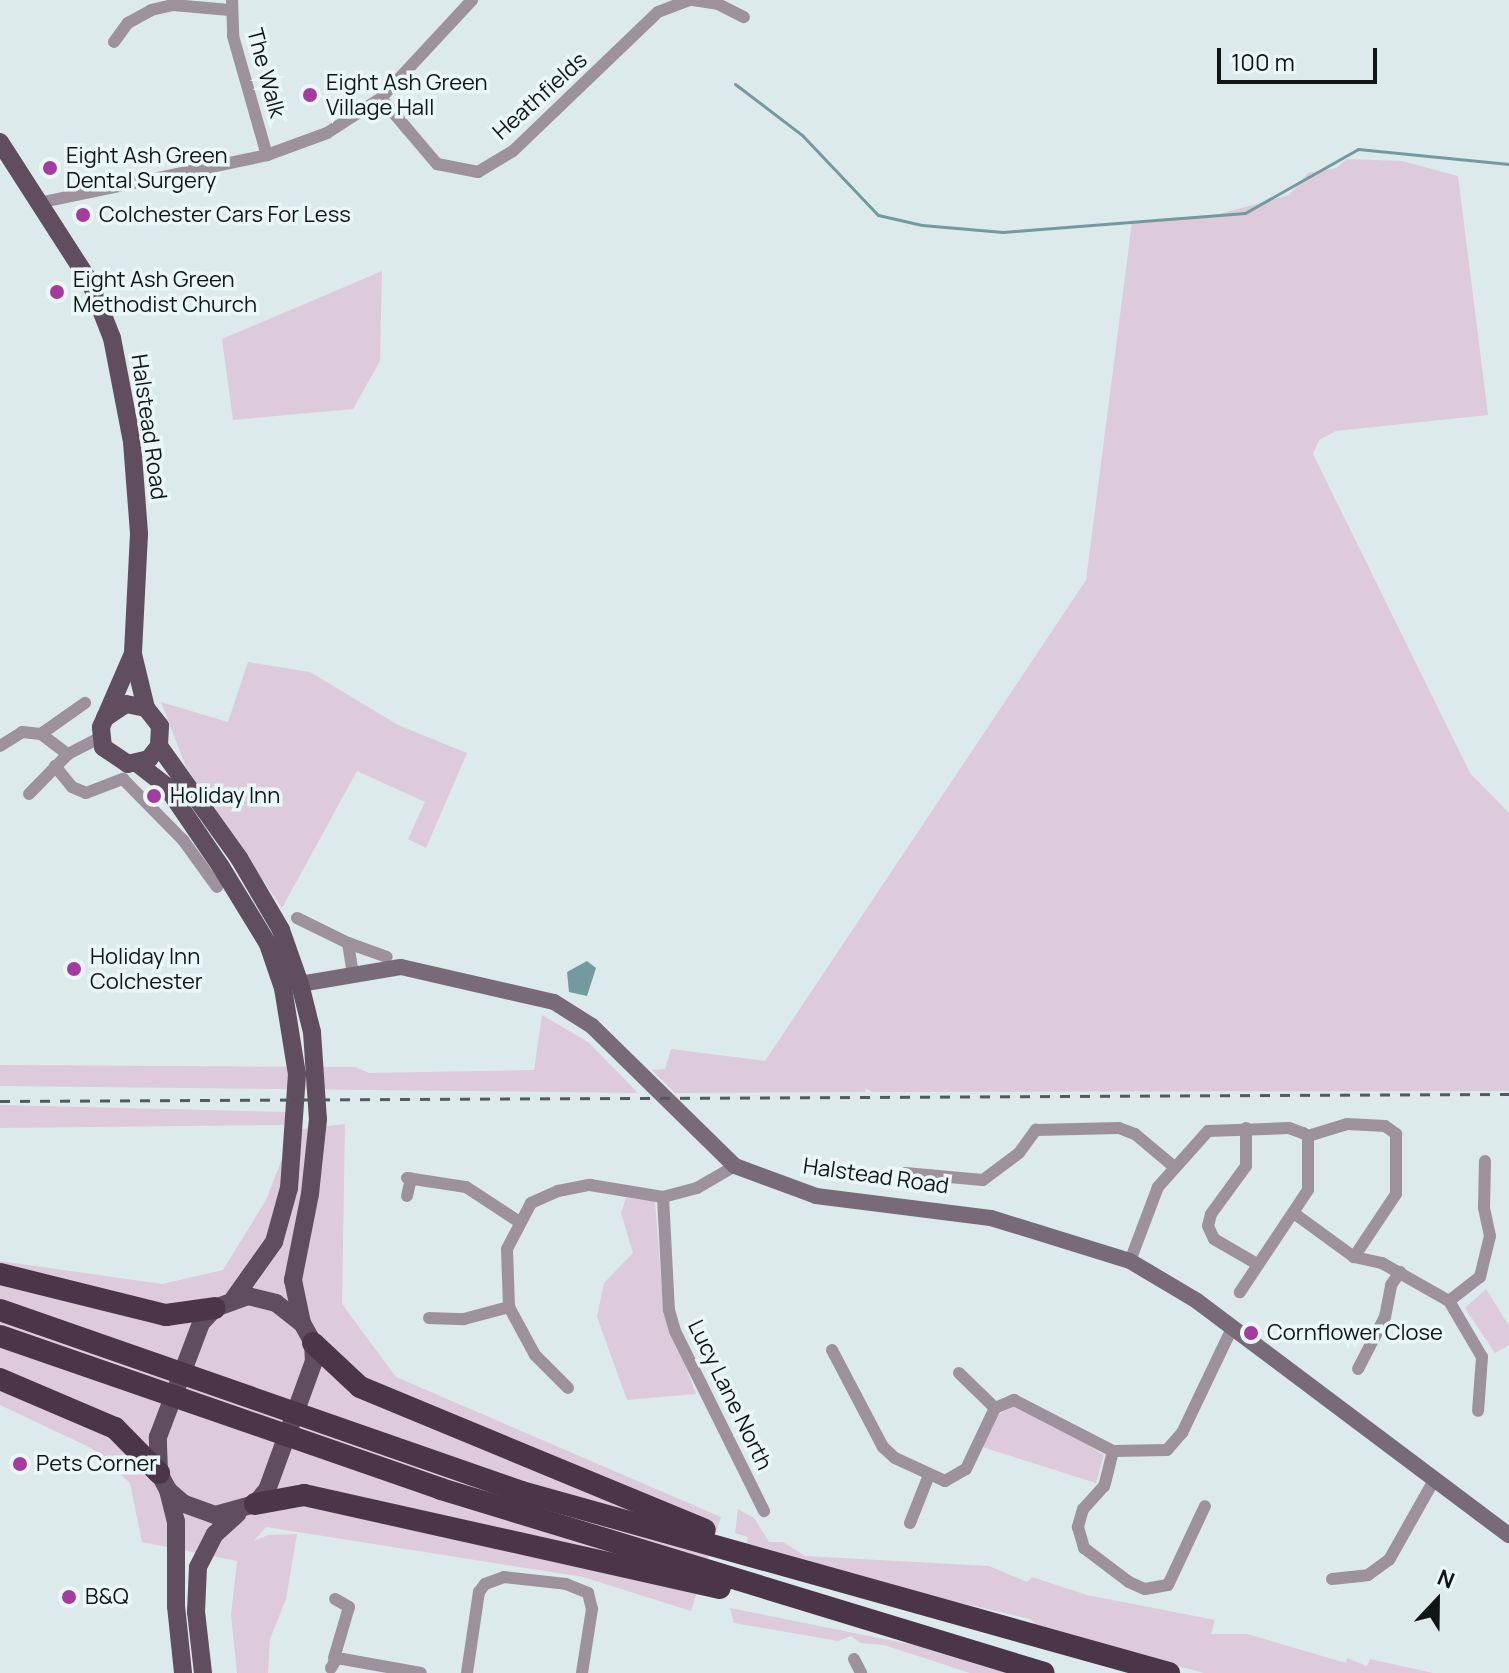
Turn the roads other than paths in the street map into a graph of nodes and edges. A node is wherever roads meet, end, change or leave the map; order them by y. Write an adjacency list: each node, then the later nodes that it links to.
1 (472, 0): 6 (street)
2 (697, 0): 4 (street, Heathfields); 6 (street, Heathfields)
3 (231, 5): 5 (street); 8 (street, The Walk)
4 (744, 17)
5 (114, 42)
6 (381, 98): 8 (street)
7 (0, 142): 9 (main road, Halstead Road)
8 (267, 155): 9 (street)
9 (43, 202): 10 (main road, Halstead Road)
10 (133, 654): 12 (main road, Halstead Road); 13 (main road, Halstead Road)
11 (85, 703): 14 (street)
12 (146, 708): 13 (main road); 17 (main road)
13 (105, 718): 15 (main road)
14 (41, 734): 16 (street); 18 (street)
15 (101, 737): 18 (street); 19 (main road)
16 (0, 746)
17 (159, 746): 19 (main road); 27 (main road)
18 (68, 754): 20 (street)
19 (138, 764): 45 (main road)
20 (55, 766): 21 (street); 22 (street)
21 (29, 794)
22 (217, 887)
23 (297, 918): 24 (street)
24 (348, 943): 25 (street); 26 (street)
25 (387, 957)
26 (353, 974): 27 (street, Halstead Road); 32 (street, Halstead Road)
27 (300, 984): 49 (main road)
28 (1246, 1128): 29 (street); 31 (street); 40 (street)
29 (1308, 1136): 36 (street); 38 (street)
30 (1485, 1161): 44 (street)
31 (1172, 1165): 33 (street); 39 (street)
32 (735, 1166): 35 (street); 39 (street, Halstead Road)
33 (905, 1173)
34 (407, 1196): 37 (street)
35 (663, 1197): 37 (street); 66 (street, Lucy Lane North)
36 (1295, 1214): 38 (street); 40 (street)
37 (518, 1221): 46 (street)
38 (1354, 1257): 41 (street)
39 (1130, 1261): 50 (street, Halstead Road)
40 (1257, 1264): 43 (street)
41 (1400, 1272): 44 (street); 54 (street)
42 (0, 1274): 45 (highway)
43 (1240, 1292)
44 (1449, 1301): 59 (street)
45 (224, 1303): 49 (main road); 63 (main road)
46 (509, 1307): 48 (street); 57 (street)
47 (0, 1310): 70 (highway)
48 (429, 1318)
49 (302, 1323): 52 (main road)
50 (1232, 1328): 60 (street); 62 (street, Halstead Road)
51 (0, 1336): 73 (highway)
52 (313, 1343): 64 (main road); 70 (highway)
53 (832, 1350): 61 (street)
54 (1358, 1369)
55 (959, 1373): 58 (street)
56 (0, 1379): 63 (highway)
57 (568, 1388)
58 (995, 1408): 60 (street); 61 (street)
59 (1478, 1411)
60 (1113, 1451): 65 (street)
61 (929, 1475): 67 (street)
62 (1434, 1480): 68 (street, Halstead Road); 69 (street)
63 (163, 1481): 64 (main road); 76 (main road)
64 (249, 1506): 73 (highway); 77 (main road)
65 (1205, 1506)
66 (764, 1511)
67 (910, 1523)
68 (1509, 1535)
69 (1332, 1579)
70 (841, 1582): 83 (highway)
71 (335, 1599): 74 (street)
72 (364, 1600): 74 (street)
73 (808, 1603): 82 (highway)
74 (349, 1607): 78 (street)
75 (854, 1659): 81 (street)
76 (183, 1673)
77 (203, 1673)
78 (416, 1673)
79 (467, 1673): 80 (street)
80 (582, 1673)
81 (861, 1673)
82 (1044, 1673)
83 (1169, 1673)

